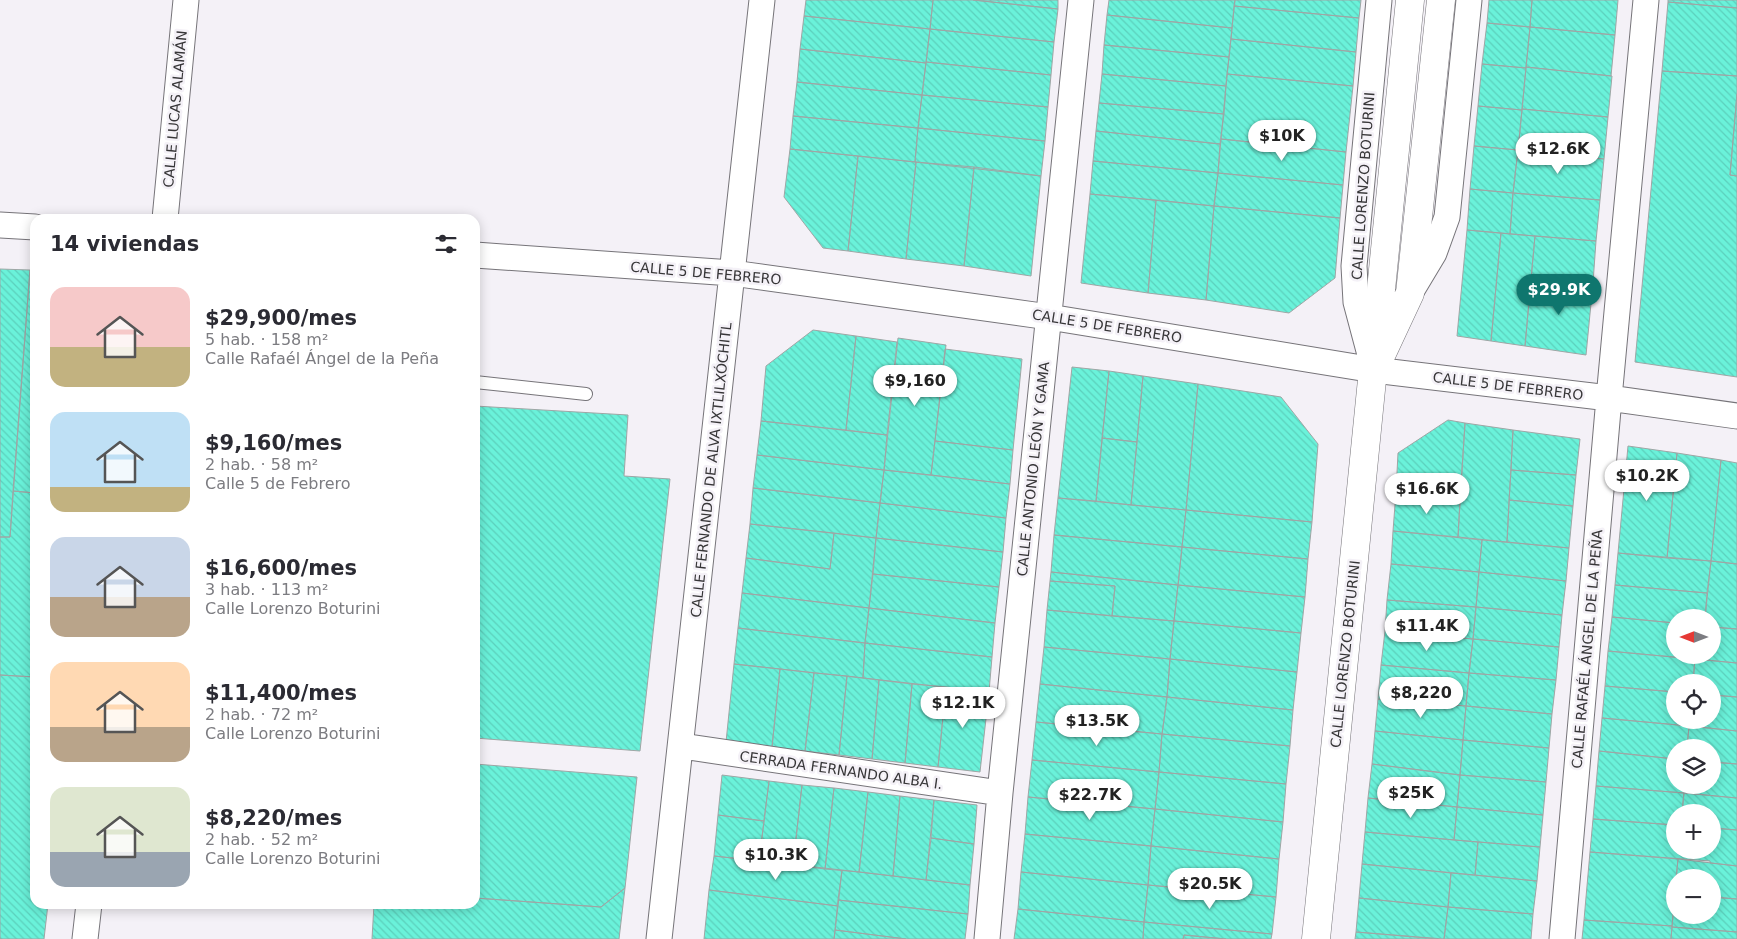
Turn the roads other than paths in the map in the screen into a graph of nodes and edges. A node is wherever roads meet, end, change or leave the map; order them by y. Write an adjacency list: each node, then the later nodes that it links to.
1 (186, 0): 9 (street, CALLE LUCAS ALAMÁN)
2 (762, 0): 13 (street, CALLE FERNANDO DE ALVA IXTLILXÓCHITL)
3 (1081, 0): 15 (street, CALLE ANTONIO LEÓN Y GAMA)
4 (1379, 0): 16 (street, CALLE LORENZO BOTURINI)
5 (1410, 0): 16 (main road, CALLE LORENZO BOTURINI)
6 (1441, 0): 14 (main road, CALLE LORENZO BOTURINI)
7 (1469, 0): 14 (street, CALLE LORENZO BOTURINI)
8 (1646, 0): 19 (street, CALLE RAFAÉL ÁNGEL DE LA PEÑA)
9 (165, 214)
10 (0, 225): 11 (street)
11 (30, 227)
12 (480, 255): 13 (street, CALLE 5 DE FEBRERO)
13 (732, 274): 15 (street, CALLE 5 DE FEBRERO); 21 (street, CALLE FERNANDO DE ALVA IXTLILXÓCHITL)
14 (1410, 293): 16 (main road, CALLE LORENZO BOTURINI)
15 (1049, 317): 16 (street, CALLE 5 DE FEBRERO); 22 (street, CALLE ANTONIO LEÓN Y GAMA)
16 (1374, 370): 19 (street, CALLE 5 DE FEBRERO); 27 (main road, CALLE LORENZO BOTURINI)
17 (480, 383): 18 (lane)
18 (586, 394)
19 (1609, 398): 20 (street, CALLE 5 DE FEBRERO); 28 (street, CALLE RAFAÉL ÁNGEL DE LA PEÑA)
20 (1737, 416)
21 (682, 746): 22 (street, CERRADA FERNANDO ALBA I.); 25 (street, CALLE FERNANDO DE ALVA IXTLILXÓCHITL)
22 (1000, 794): 26 (street, CALLE ANTONIO LEÓN Y GAMA)
23 (88, 909): 24 (street)
24 (85, 939)
25 (660, 939)
26 (987, 939)
27 (1316, 939)
28 (1562, 939)

